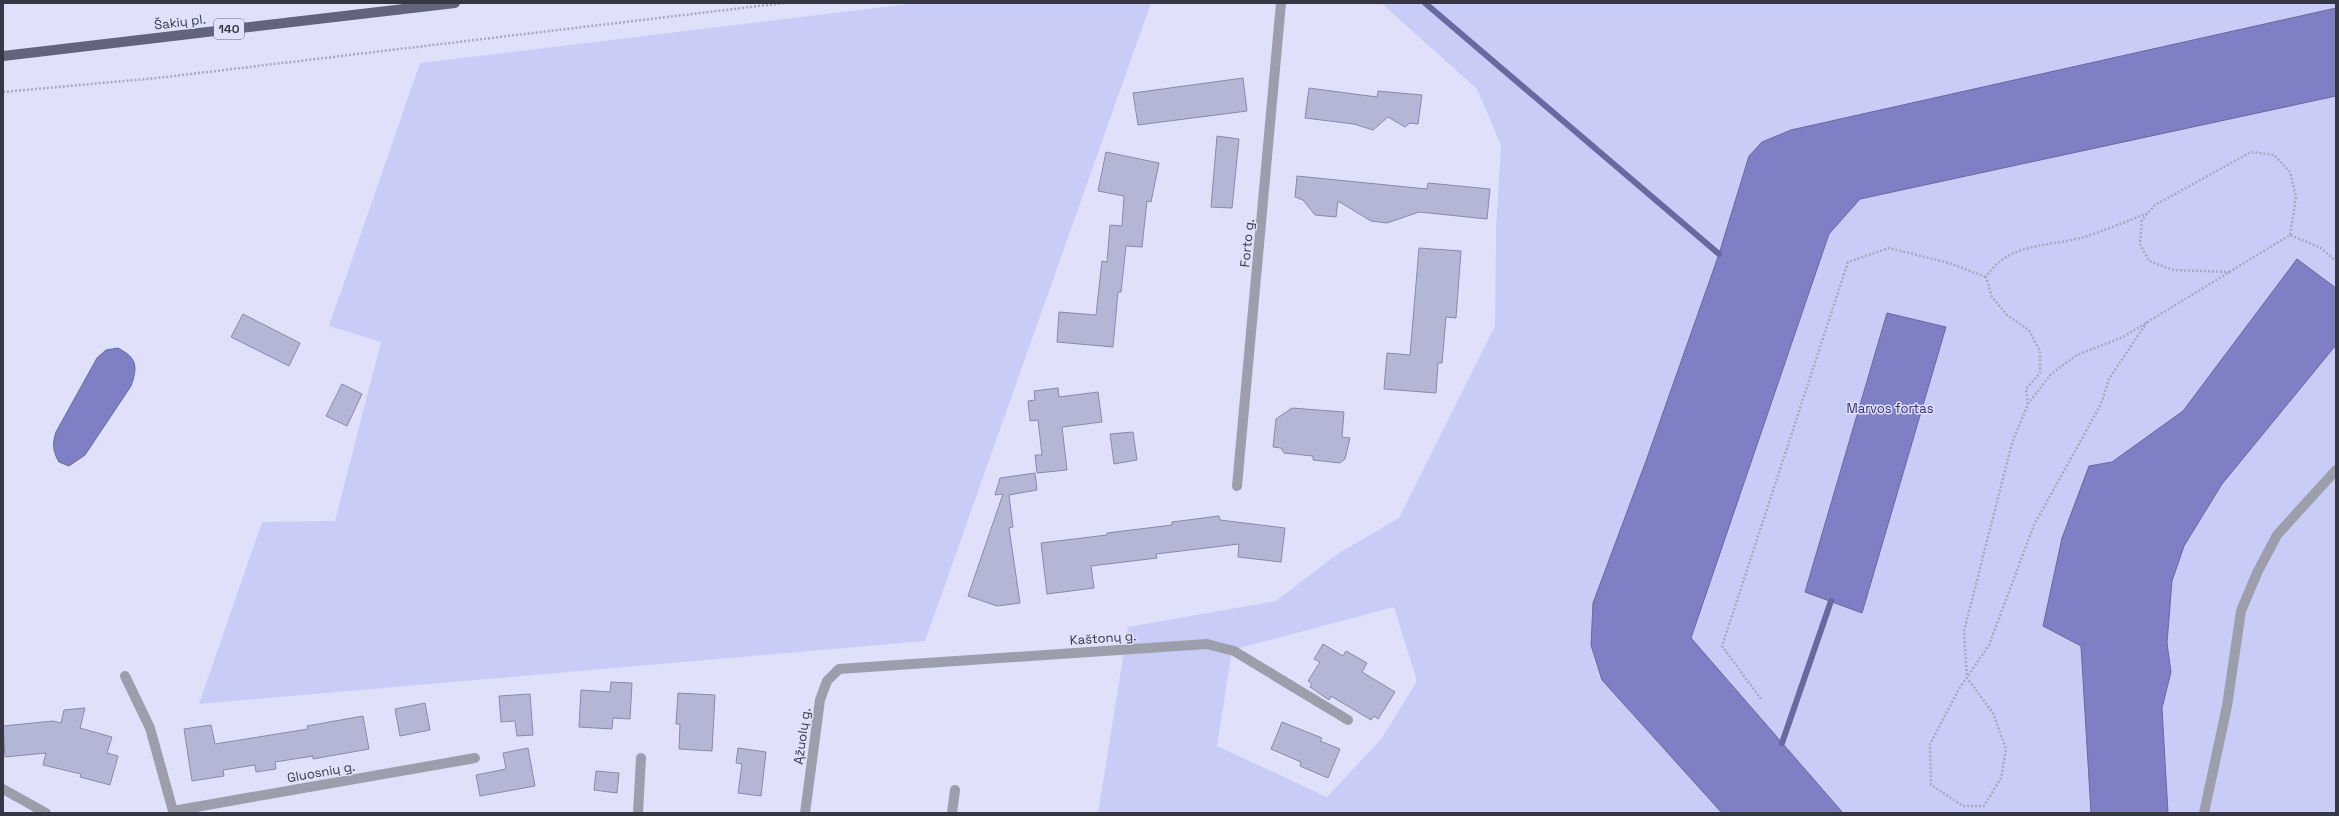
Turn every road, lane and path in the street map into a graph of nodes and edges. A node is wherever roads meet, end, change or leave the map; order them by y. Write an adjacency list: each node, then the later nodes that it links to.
1 (455, 3): 4 (main road, Šakių pl. / 140)
2 (784, 3): 5 (path)
3 (1281, 3): 14 (street, Forto g.)
4 (3, 56)
5 (3, 92)
6 (2148, 213): 7 (path); 9 (path); 10 (path)
7 (2290, 235): 8 (path); 9 (path)
8 (2336, 261)
9 (2230, 272): 11 (path)
10 (1986, 277): 12 (path); 18 (path)
11 (2147, 322): 12 (path); 17 (path)
12 (2028, 404): 17 (path)
13 (2336, 470): 29 (street)
14 (1237, 486)
15 (839, 669): 19 (street, Kaštonų g.); 27 (street, Ąžuolų g.)
16 (125, 676): 24 (street)
17 (1967, 678): 17 (path)
18 (1761, 698)
19 (1348, 720)
20 (475, 758): 24 (street, Gluosnių g.)
21 (641, 758): 26 (street)
22 (3, 790): 25 (street)
23 (955, 790): 28 (street)
24 (174, 812)
25 (46, 813)
26 (638, 813)
27 (805, 813)
28 (952, 813)
29 (2204, 813)

